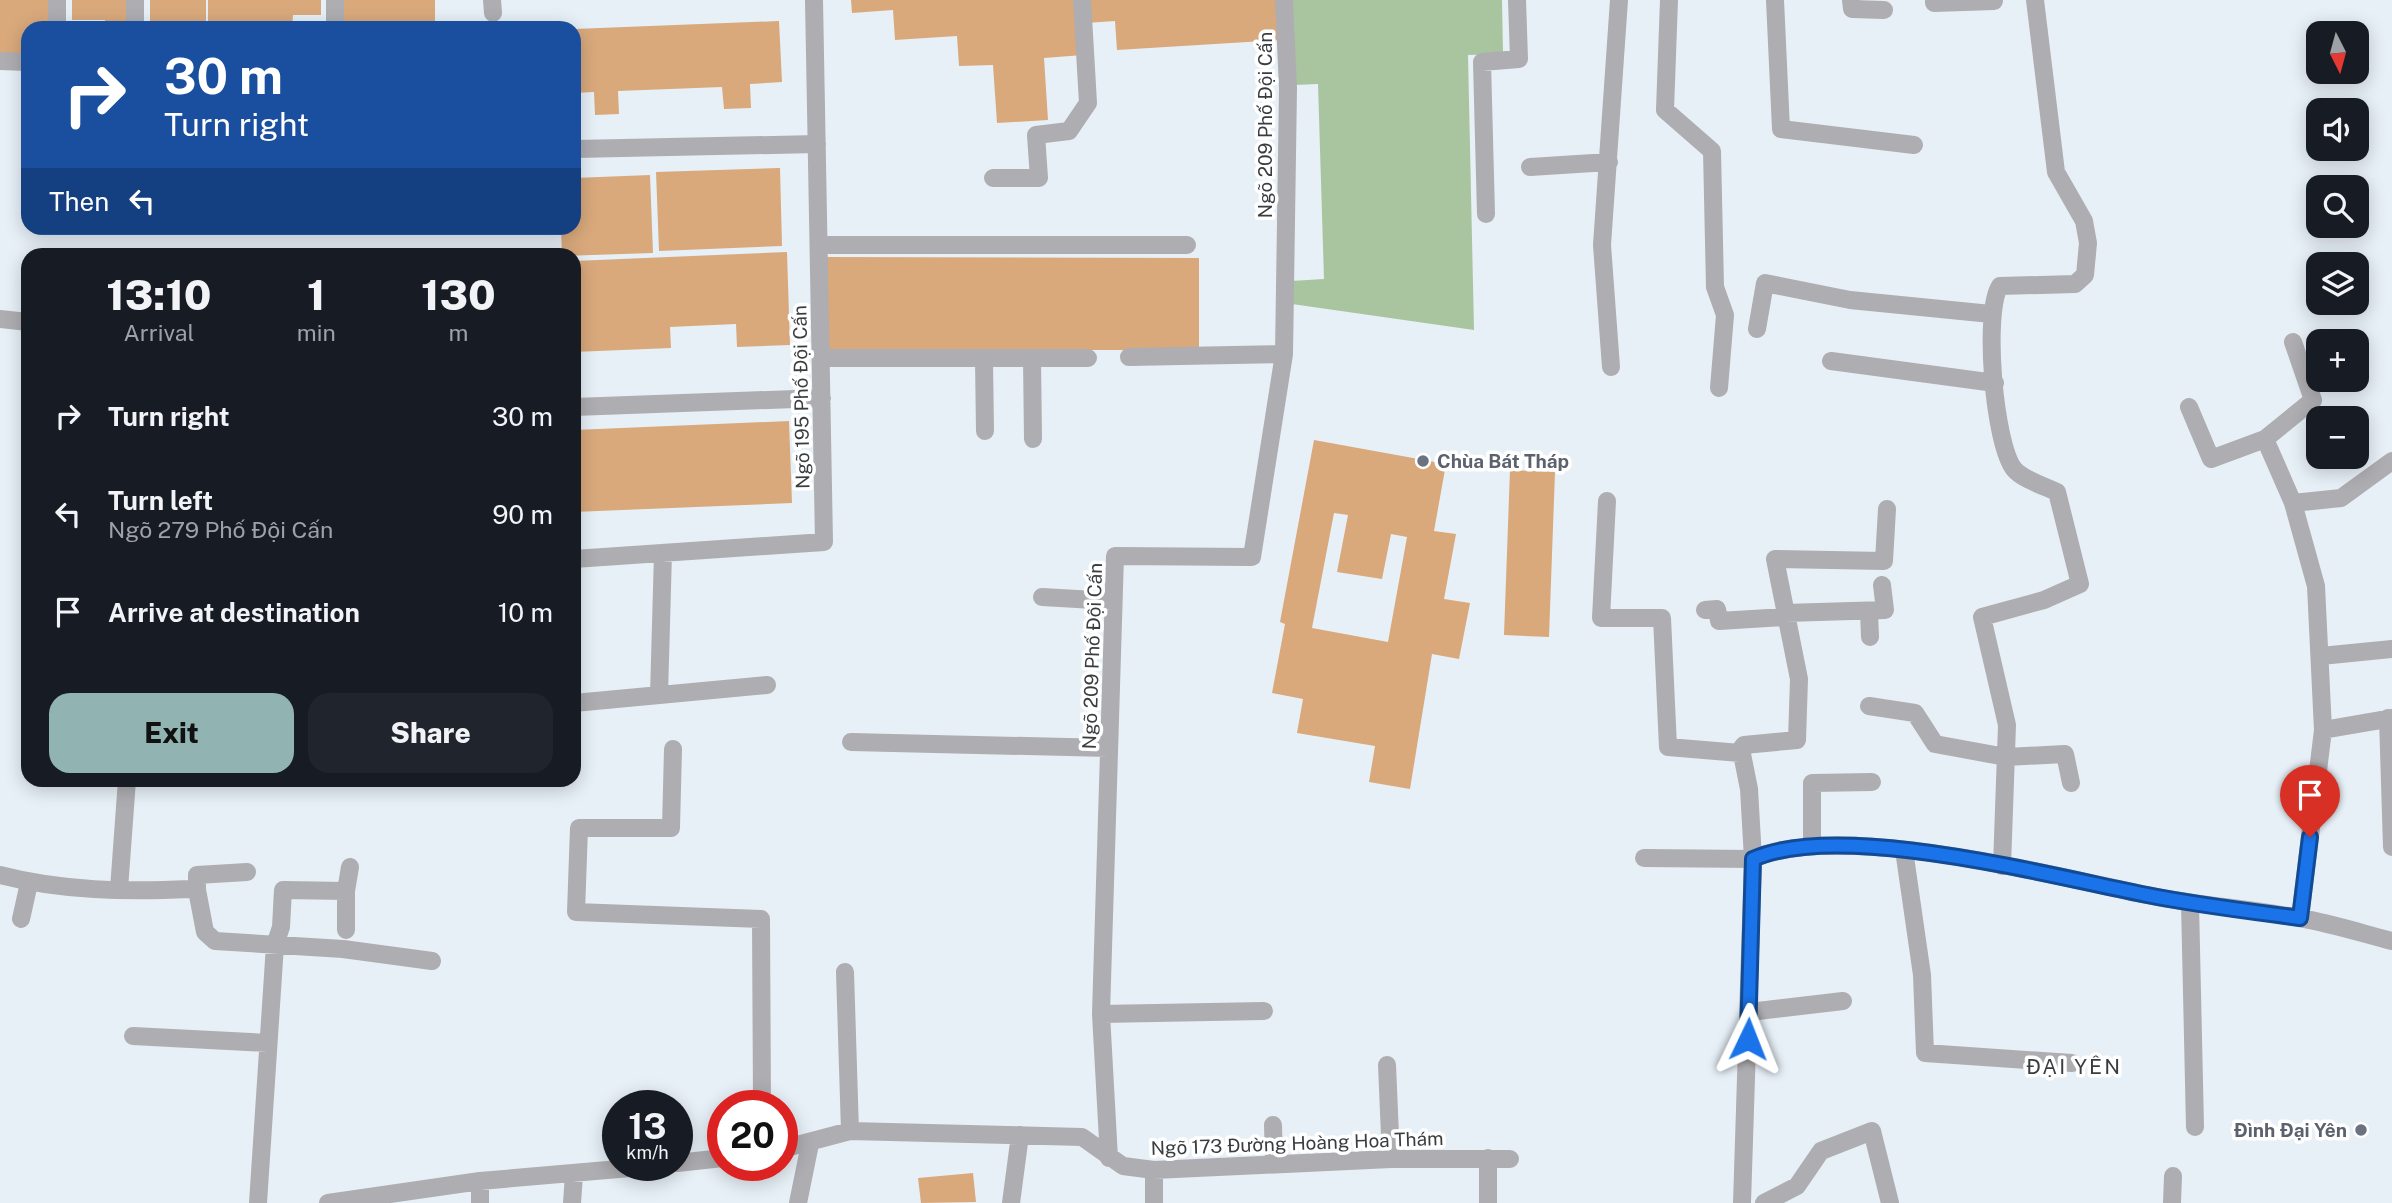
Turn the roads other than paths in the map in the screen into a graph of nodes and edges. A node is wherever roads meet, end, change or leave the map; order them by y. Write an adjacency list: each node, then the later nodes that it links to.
1 (57, 0): 16 (street)
2 (135, 0): 17 (street)
3 (335, 0): 18 (street)
4 (814, 0): 21 (street, Ngõ 195 Phố Đội Cấn)
5 (1082, 0): 26 (street)
6 (1284, 0): 35 (street, Ngõ 209 Phố Đội Cấn)
7 (1517, 0): 27 (street)
8 (1619, 0): 24 (street)
9 (1668, 0): 44 (street)
10 (1775, 0): 22 (street)
11 (1851, 0): 15 (street)
12 (1934, 0): 14 (street)
13 (2035, 0): 30 (street)
14 (1994, 1)
15 (1884, 10)
16 (57, 21)
17 (135, 21)
18 (335, 21)
19 (0, 61): 20 (street)
20 (21, 62)
21 (817, 144): 23 (street); 28 (street, Ngõ 195 Phố Đội Cấn)
22 (1914, 145)
23 (581, 149)
24 (1609, 162): 25 (street); 42 (street)
25 (1530, 167)
26 (993, 178)
27 (1486, 214)
28 (819, 245): 29 (street); 37 (street, Ngõ 195 Phố Đội Cấn)
29 (1187, 245)
30 (1991, 314): 33 (street); 43 (street)
31 (0, 319): 32 (street)
32 (21, 321)
33 (1757, 329)
34 (2293, 342): 50 (street)
35 (1284, 354): 36 (street); 59 (street, Ngõ 209 Phố Đội Cấn)
36 (1129, 357)
37 (821, 358): 40 (street); 45 (street, Ngõ 195 Phố Đội Cấn)
38 (1032, 358): 39 (street); 40 (street); 49 (street)
39 (1088, 358)
40 (984, 359): 48 (street)
41 (1830, 361): 43 (street)
42 (1611, 367)
43 (1995, 383): 76 (street)
44 (1719, 388)
45 (822, 398): 46 (street); 55 (street, Ngõ 195 Phố Đội Cấn)
46 (581, 407)
47 (2189, 407): 50 (street)
48 (985, 431)
49 (1033, 439)
50 (2266, 439): 53 (street)
51 (2392, 461): 53 (street)
52 (1607, 501): 75 (street)
53 (2293, 503): 65 (street)
54 (1887, 509): 62 (street)
55 (663, 553): 56 (street, Ngõ 195 Phố Đội Cấn); 67 (street)
56 (581, 559)
57 (1882, 586): 61 (street)
58 (1042, 597): 59 (street)
59 (1112, 601): 73 (street, Ngõ 209 Phố Đội Cấn)
60 (1704, 610): 62 (street)
61 (1869, 611): 62 (street); 63 (street)
62 (1786, 615): 75 (street)
63 (1870, 637)
64 (2392, 649): 65 (street)
65 (2321, 656): 71 (street)
66 (766, 685): 67 (street)
67 (659, 695): 68 (street)
68 (581, 702)
69 (1869, 706): 76 (street)
70 (2390, 718): 71 (street); 81 (street)
71 (2323, 730): 94 (street)
72 (851, 742): 73 (street)
73 (1109, 748): 104 (street, Ngõ 209 Phố Đội Cấn)
74 (673, 749): 109 (street)
75 (1740, 753): 84 (street)
76 (2006, 757): 78 (street); 85 (street)
77 (1872, 782): 80 (street)
78 (2071, 783)
79 (126, 787): 90 (street)
80 (1812, 846): 82 (street); 84 (street)
81 (2392, 847)
82 (1904, 850): 85 (street); 107 (street)
83 (1644, 858): 84 (street)
84 (1753, 859): 103 (street)
85 (2001, 866): 93 (street)
86 (350, 867): 92 (street)
87 (247, 872): 91 (street)
88 (0, 875): 89 (street)
89 (29, 883): 90 (street); 95 (street)
90 (119, 889): 91 (street)
91 (197, 890): 98 (street)
92 (346, 891): 96 (street); 98 (street)
93 (2190, 903): 94 (street); 111 (street)
94 (2300, 918): 97 (street)
95 (21, 919)
96 (346, 930)
97 (2392, 941)
98 (275, 945): 99 (street); 106 (street)
99 (432, 961)
100 (845, 972): 112 (street)
101 (1843, 1001): 103 (street)
102 (1264, 1010): 104 (street)
103 (1749, 1012): 134 (street)
104 (1101, 1014): 116 (street, Ngõ 209 Phố Đội Cấn)
105 (133, 1036): 106 (street)
106 (268, 1043): 126 (street)
107 (2072, 1062)
108 (1387, 1065): 118 (street)
109 (762, 1090)
110 (1273, 1125): 120 (street)
111 (2195, 1127)
112 (850, 1131): 113 (street, Ngõ 173 Đường Hoàng Hoa Thám); 114 (street, Ngõ 173 Đường Hoàng Hoa Thám)
113 (1020, 1135): 116 (street, Ngõ 173 Đường Hoàng Hoa Thám); 131 (street)
114 (810, 1144): 115 (street, Ngõ 173 Đường Hoàng Hoa Thám); 130 (street)
115 (798, 1146)
116 (1109, 1158): 121 (street, Ngõ 173 Đường Hoàng Hoa Thám)
117 (1488, 1158): 118 (street, Ngõ 173 Đường Hoàng Hoa Thám); 119 (street, Ngõ 173 Đường Hoàng Hoa Thám); 133 (street)
118 (1391, 1159): 120 (street, Ngõ 173 Đường Hoàng Hoa Thám)
119 (1510, 1159)
120 (1274, 1164): 121 (street, Ngõ 173 Đường Hoàng Hoa Thám)
121 (1154, 1170): 132 (street)
122 (602, 1172): 123 (street)
123 (573, 1175): 125 (street); 129 (street)
124 (2173, 1176): 137 (street)
125 (480, 1181): 127 (street); 128 (street)
126 (258, 1203)
127 (328, 1203)
128 (480, 1203)
129 (572, 1203)
130 (799, 1203)
131 (1011, 1203)
132 (1154, 1203)
133 (1488, 1203)
134 (1742, 1203)
135 (1764, 1203): 136 (street)
136 (1890, 1203)
137 (2172, 1203)

